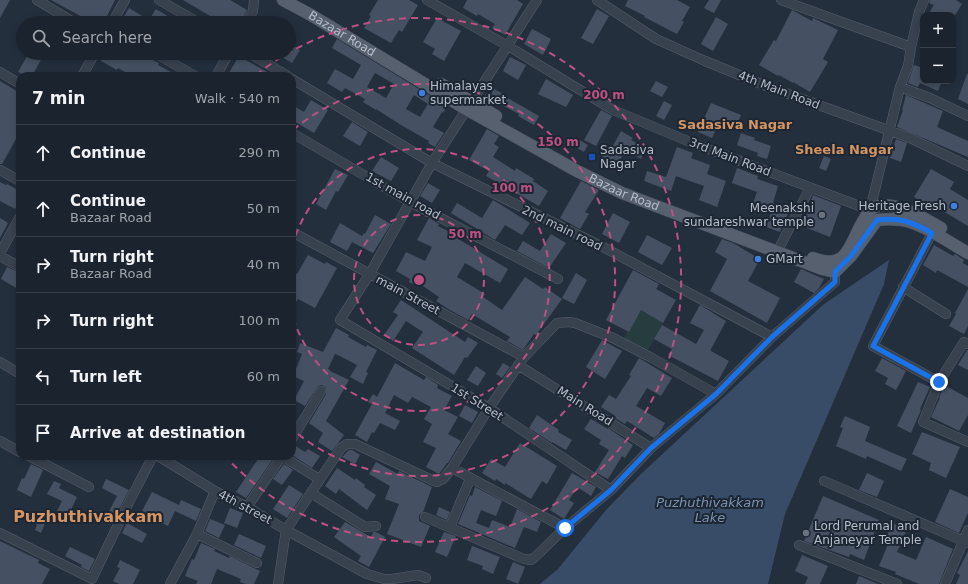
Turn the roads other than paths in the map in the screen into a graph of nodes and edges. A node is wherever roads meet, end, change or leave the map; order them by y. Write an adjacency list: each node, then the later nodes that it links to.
1 (37, 0): 13 (street)
2 (56, 0): 13 (street)
3 (126, 0): 15 (street)
4 (160, 0): 16 (street)
5 (254, 0): 17 (street)
6 (283, 0): 32 (main road, Bazaar Road)
7 (294, 0): 32 (main road, Bazaar Road)
8 (427, 0): 18 (street, 3rd Main Road)
9 (537, 0): 18 (street)
10 (597, 0): 34 (street, 4th Main Road)
11 (781, 0): 19 (street)
12 (924, 0): 19 (street)
13 (52, 8): 14 (street)
14 (64, 16)
15 (116, 16)
16 (187, 16)
17 (250, 16)
18 (508, 46): 32 (street); 40 (street, 3rd Main Road)
19 (910, 47): 31 (street)
20 (91, 60): 25 (street)
21 (167, 60): 26 (street)
22 (225, 60): 27 (street)
23 (261, 60): 28 (street)
24 (0, 72): 30 (street)
25 (84, 72)
26 (188, 72)
27 (218, 72)
28 (281, 72)
29 (296, 81): 36 (street, 2nd main road)
30 (16, 82)
31 (900, 87): 33 (street); 34 (street)
32 (469, 105): 36 (street); 47 (main road, Bazaar Road)
33 (968, 116)
34 (889, 132): 37 (street, 4th Main Road); 42 (street)
35 (296, 135): 41 (street, 1st main road)
36 (432, 163): 41 (street); 56 (street, 2nd main road)
37 (968, 166)
38 (0, 170): 39 (street)
39 (16, 179)
40 (810, 188): 42 (street, 3rd Main Road); 47 (street)
41 (410, 202): 52 (street); 53 (street, 1st main road)
42 (870, 210): 46 (main road); 47 (main road, Bazaar Road)
43 (16, 224): 49 (street)
44 (932, 233): 48 (main road); 51 (main road); 54 (street)
45 (296, 234): 52 (street, main Street)
46 (968, 245)
47 (778, 249): 51 (main road, Bazaar Road)
48 (968, 253)
49 (0, 254): 50 (street)
50 (16, 264)
51 (835, 272): 56 (street)
52 (369, 274): 58 (street, main Street); 64 (street, 1st Street)
53 (558, 278)
54 (903, 288): 55 (street); 61 (street)
55 (946, 314)
56 (772, 337): 63 (street)
57 (968, 344): 61 (street)
58 (521, 361): 63 (street); 64 (street); 68 (street, Main Road)
59 (0, 362): 60 (street)
60 (16, 372)
61 (939, 382): 67 (street)
62 (321, 391): 65 (street)
63 (716, 394): 68 (street)
64 (489, 408): 75 (street); 80 (street, 1st Street)
65 (296, 432)
66 (0, 441): 69 (street)
67 (968, 442)
68 (651, 448): 80 (street)
69 (16, 450)
70 (46, 460): 79 (street)
71 (151, 460): 90 (street)
72 (165, 460): 81 (street, 4th street)
73 (279, 460): 83 (street)
74 (288, 460): 76 (street)
75 (452, 468): 76 (street); 77 (street)
76 (319, 479): 82 (street)
77 (470, 479): 86 (street); 87 (street)
78 (824, 482): 92 (street)
79 (89, 487)
80 (611, 490): 87 (street)
81 (215, 491): 83 (street, 4th street); 91 (street)
82 (311, 493): 85 (street); 88 (street)
83 (248, 508): 88 (street, 4th street)
84 (426, 517): 86 (street)
85 (376, 526)
86 (450, 527): 87 (street)
87 (565, 528)
88 (286, 530): 95 (street); 97 (street, 4th street)
89 (968, 530): 92 (street)
90 (0, 533)
91 (197, 534): 94 (street); 96 (street)
92 (966, 542): 99 (street)
93 (799, 545): 98 (street)
94 (257, 564)
95 (426, 578)
96 (172, 583)
97 (279, 584)
98 (897, 584)
99 (945, 584)

